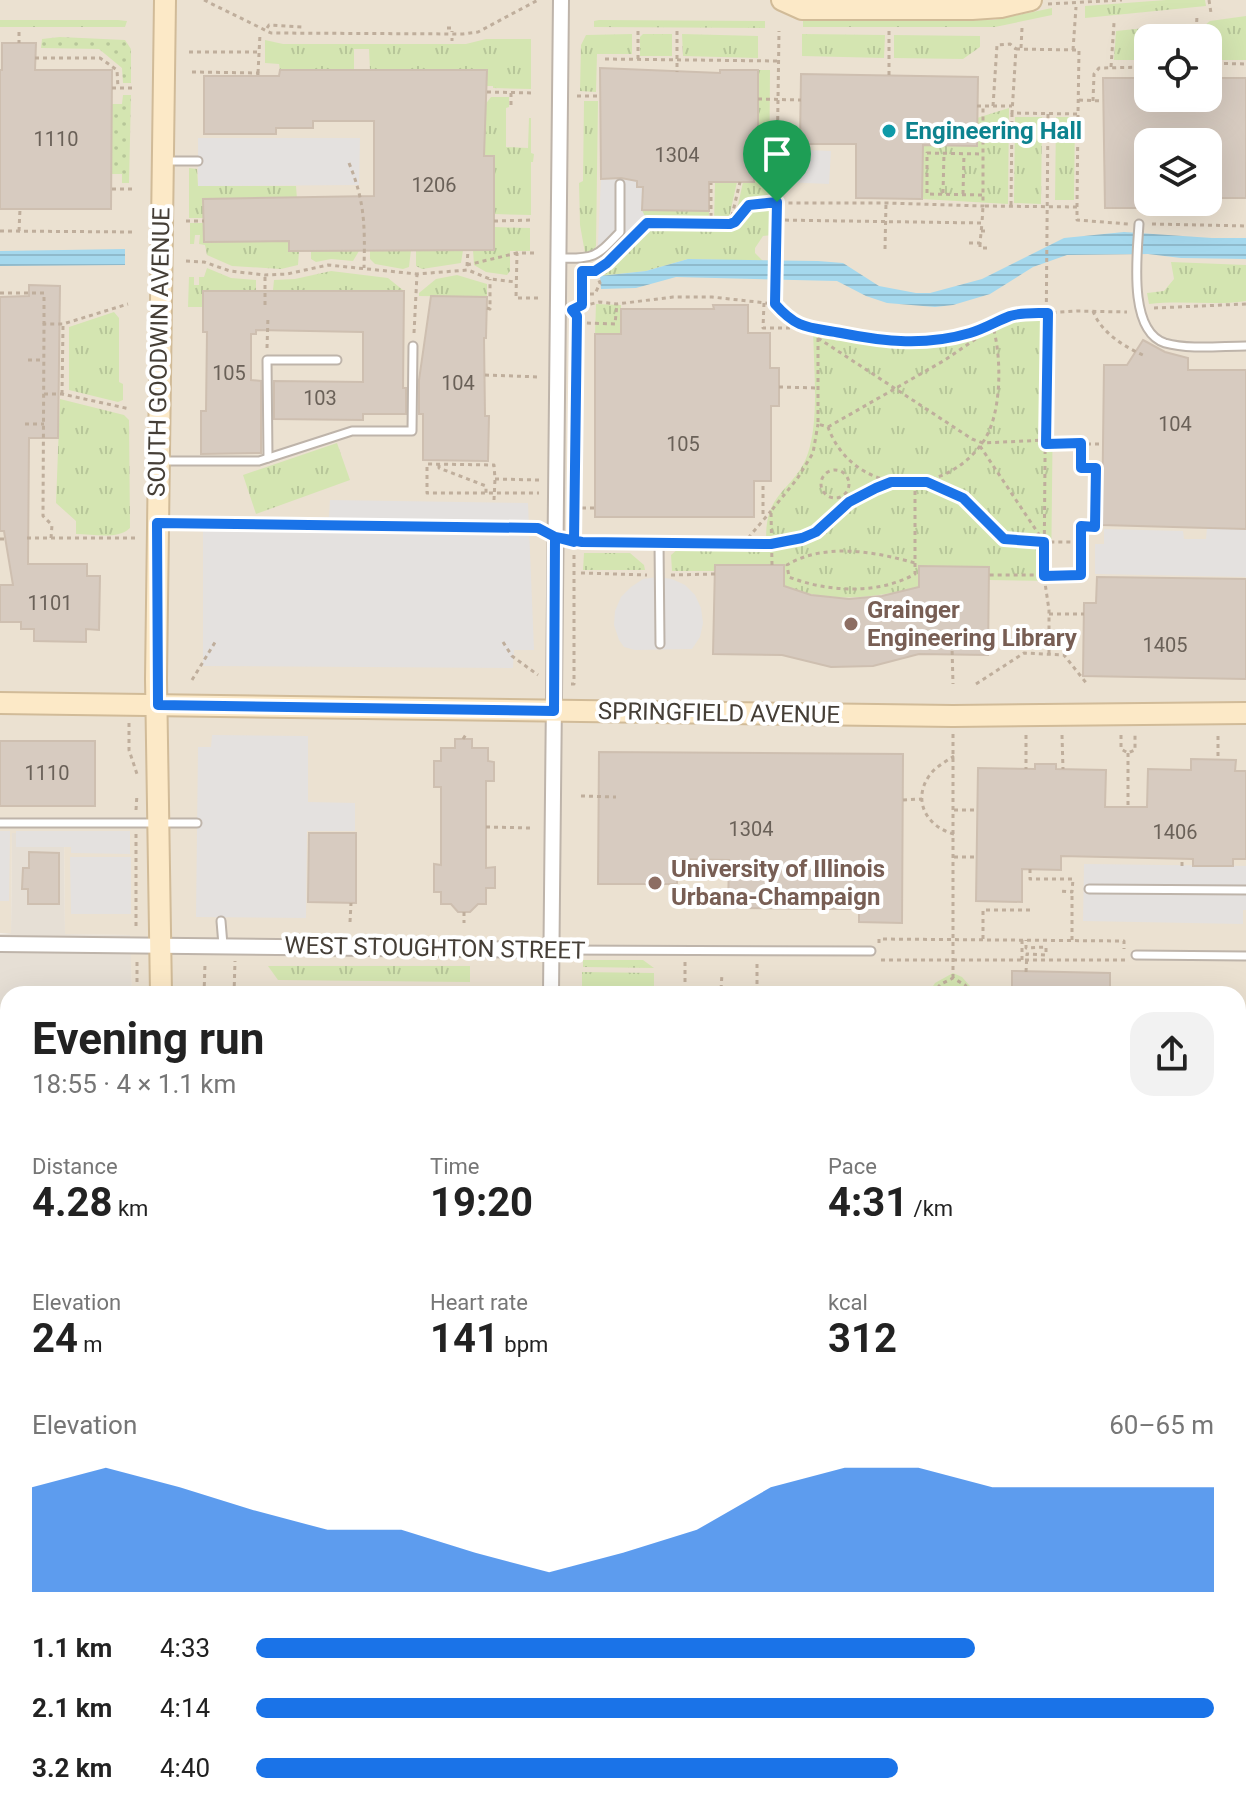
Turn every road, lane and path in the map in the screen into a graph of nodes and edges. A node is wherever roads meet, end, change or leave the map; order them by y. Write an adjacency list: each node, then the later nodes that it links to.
1 (165, 0): 66 (street, SOUTH GOODWIN AVENUE)
2 (204, 0): 3 (path)
3 (538, 0)
4 (561, 0): 107 (street)
5 (782, 0): 9 (street)
6 (1030, 0): 7 (path); 9 (street)
7 (1122, 0)
8 (1209, 0): 11 (path)
9 (827, 4)
10 (1076, 7): 28 (path)
11 (1211, 13)
12 (1197, 15): 14 (path)
13 (1114, 23): 38 (path)
14 (1197, 24)
15 (302, 27): 16 (path)
16 (267, 28)
17 (447, 28): 24 (path)
18 (1022, 28): 27 (path)
19 (638, 31): 33 (path)
20 (677, 31): 34 (path)
21 (779, 31): 35 (path)
22 (889, 31): 42 (path)
23 (19, 32): 26 (path)
24 (452, 32)
25 (260, 34): 30 (path)
26 (19, 43)
27 (1019, 49): 28 (path); 57 (path); 58 (path)
28 (1073, 50): 54 (path)
29 (189, 52): 30 (path)
30 (259, 52): 40 (path)
31 (35, 58): 44 (path)
32 (605, 59): 33 (path)
33 (638, 59): 34 (path)
34 (677, 60): 35 (path); 41 (path)
35 (779, 61): 52 (path)
36 (1222, 63): 37 (path)
37 (1246, 64)
38 (1111, 67): 39 (path); 55 (path)
39 (1134, 67)
40 (192, 72)
41 (677, 72)
42 (889, 75)
43 (112, 88): 44 (path)
44 (118, 88): 45 (path)
45 (135, 88)
46 (487, 92): 47 (path)
47 (511, 93): 48 (path); 59 (path)
48 (535, 93)
49 (577, 96): 50 (path)
50 (600, 96)
51 (758, 99): 52 (path)
52 (779, 100): 53 (path); 77 (path)
53 (801, 100)
54 (1079, 100): 55 (path); 62 (path)
55 (1093, 101): 56 (path)
56 (1103, 101)
57 (993, 106): 58 (path); 65 (path)
58 (1012, 106): 60 (path)
59 (511, 107)
60 (1012, 113): 61 (path); 80 (path)
61 (1048, 114): 62 (path); 81 (path)
62 (1078, 114): 82 (path)
63 (944, 153): 64 (path); 74 (path); 74 (path)
64 (964, 154): 65 (path); 75 (path)
65 (983, 154): 76 (path)
66 (162, 161): 67 (lane); 161 (street, SOUTH GOODWIN AVENUE)
67 (198, 161)
68 (349, 163): 109 (path)
69 (740, 182): 91 (path)
70 (711, 183): 92 (path)
71 (620, 184): 107 (lane)
72 (112, 189): 73 (path)
73 (134, 189)
74 (943, 195): 75 (path)
75 (963, 195): 76 (path)
76 (982, 195): 79 (path)
77 (777, 202): 78 (path); 85 (path); 91 (path)
78 (886, 203): 79 (path); 86 (path)
79 (983, 206): 80 (path); 90 (path)
80 (1011, 207): 81 (path)
81 (1048, 207): 128 (path)
82 (1077, 207)
83 (20, 209): 95 (path)
84 (534, 220): 89 (path)
85 (777, 220): 86 (path); 121 (path)
86 (886, 220): 90 (path); 103 (path)
87 (186, 221): 88 (path)
88 (204, 221)
89 (494, 221)
90 (982, 223): 96 (path)
91 (730, 224): 92 (path)
92 (711, 225): 99 (path)
93 (1139, 226): 126 (lane)
94 (0, 231): 95 (path)
95 (19, 231): 98 (path)
96 (981, 231): 97 (path); 101 (path)
97 (989, 231)
98 (135, 232)
99 (630, 239)
100 (969, 243): 101 (path)
101 (980, 243): 102 (path)
102 (987, 248)
103 (885, 249)
104 (468, 250): 110 (path)
105 (517, 253): 106 (path); 110 (path); 114 (path)
106 (534, 253)
107 (560, 258): 180 (street)
108 (186, 261): 112 (path)
109 (364, 268): 111 (path); 112 (path)
110 (468, 268): 111 (path); 113 (path)
111 (417, 274): 137 (path)
112 (265, 275): 123 (path)
113 (490, 279): 114 (path); 125 (path)
114 (516, 282): 117 (path)
115 (0, 293): 131 (path)
116 (581, 294): 116 (path); 124 (path)
117 (538, 298)
118 (764, 303): 120 (path); 121 (path); 134 (path)
119 (128, 304): 132 (path)
120 (617, 304): 124 (path); 124 (path)
121 (775, 304): 134 (path)
122 (1246, 304): 126 (path)
123 (265, 305)
124 (582, 305): 183 (path)
125 (487, 308)
126 (1141, 310): 127 (path); 138 (lane)
127 (1093, 311): 128 (path); 139 (path)
128 (1048, 313): 130 (path); 156 (path)
129 (268, 316): 142 (path)
130 (998, 323): 133 (path); 135 (path)
131 (44, 324): 132 (path); 141 (path)
132 (63, 324): 150 (path)
133 (993, 327): 148 (path); 159 (path)
134 (804, 328): 135 (path)
135 (818, 330): 136 (path)
136 (818, 338): 147 (path); 148 (path)
137 (413, 346): 160 (lane)
138 (1246, 346)
139 (1145, 356)
140 (28, 360): 141 (path)
141 (44, 360): 149 (path)
142 (267, 360): 143 (lane); 160 (lane)
143 (337, 360)
144 (485, 375): 145 (path)
145 (540, 377)
146 (779, 387): 147 (path)
147 (818, 388): 154 (path)
148 (895, 390): 155 (path); 159 (path)
149 (44, 394): 150 (path); 153 (path)
150 (62, 394): 151 (path)
151 (130, 409)
152 (25, 424): 153 (path)
153 (44, 424): 182 (path)
154 (818, 424): 155 (path); 177 (path)
155 (828, 427): 165 (path)
156 (1046, 442): 157 (path); 159 (path); 185 (path)
157 (1081, 443): 158 (path); 186 (path)
158 (1103, 444)
159 (982, 445): 166 (path); 185 (path)
160 (268, 458): 161 (lane)
161 (158, 461): 179 (street, SOUTH GOODWIN AVENUE)
162 (439, 464): 163 (path); 169 (path); 169 (path)
163 (495, 479): 164 (path); 170 (path)
164 (539, 480)
165 (891, 482): 167 (path); 174 (path)
166 (927, 482): 167 (path); 185 (path)
167 (915, 483): 189 (path)
168 (763, 486): 178 (path)
169 (486, 493): 170 (path)
170 (494, 493): 171 (path); 173 (path)
171 (539, 493)
172 (844, 495): 172 (path); 174 (path)
173 (494, 500)
174 (849, 502): 188 (path)
175 (582, 508): 176 (path)
176 (595, 508)
177 (771, 511): 178 (path); 188 (path)
178 (763, 518): 187 (path)
179 (157, 531): 180 (lane); 182 (path); 209 (street, SOUTH GOODWIN AVENUE)
180 (555, 537): 183 (lane); 210 (street)
181 (27, 538): 182 (path)
182 (51, 538)
183 (574, 542): 184 (lane); 204 (path)
184 (659, 542): 187 (path); 199 (lane)
185 (1044, 542): 186 (path); 192 (path)
186 (1082, 542): 192 (path)
187 (743, 544): 188 (path)
188 (771, 544): 190 (path)
189 (915, 563): 193 (path); 193 (path)
190 (772, 565)
191 (989, 575): 192 (path)
192 (1044, 576): 195 (path)
193 (871, 588): 194 (path)
194 (871, 597)
195 (1049, 614): 196 (path); 201 (path)
196 (1084, 614)
197 (217, 639): 203 (path)
198 (503, 642): 202 (path)
199 (660, 644)
200 (940, 647): 205 (path)
201 (1049, 653): 206 (path); 207 (path)
202 (539, 676)
203 (192, 680)
204 (574, 684)
205 (953, 684)
206 (976, 684)
207 (1087, 684)
208 (0, 703): 209 (street, SPRINGFIELD AVENUE)
209 (158, 705): 210 (street, SPRINGFIELD AVENUE); 233 (street, SOUTH GOODWIN AVENUE)
210 (554, 711): 211 (street, SPRINGFIELD AVENUE); 260 (street)
211 (1246, 713)
212 (467, 733): 219 (path)
213 (953, 734): 221 (path)
214 (1026, 735): 223 (path)
215 (1062, 735): 224 (path)
216 (1121, 735): 220 (path)
217 (1135, 735): 220 (path)
218 (1218, 736): 222 (path)
219 (463, 739)
220 (1128, 753): 229 (path)
221 (954, 756): 227 (path); 230 (path)
222 (1218, 760)
223 (1026, 769)
224 (1063, 769)
225 (581, 796): 226 (path)
226 (616, 797)
227 (922, 799): 228 (path); 237 (path)
228 (903, 800)
229 (1128, 807)
230 (954, 810): 231 (path); 237 (path)
231 (978, 810)
232 (0, 823): 233 (lane)
233 (160, 823): 234 (lane); 258 (street, SOUTH GOODWIN AVENUE)
234 (197, 823)
235 (486, 827): 236 (path)
236 (531, 828)
237 (954, 834): 238 (path)
238 (954, 857): 239 (path); 253 (path)
239 (977, 857)
240 (1182, 859): 241 (path)
241 (1182, 866)
242 (1030, 869): 246 (path)
243 (1089, 889): 244 (lane)
244 (1246, 890)
245 (1059, 891): 246 (path)
246 (1072, 892): 256 (path)
247 (351, 903): 251 (path)
248 (1034, 910): 254 (path)
249 (464, 912): 252 (path)
250 (221, 921): 259 (lane)
251 (350, 922)
252 (464, 923)
253 (954, 939): 254 (path); 263 (path); 268 (path)
254 (983, 939): 255 (path)
255 (1024, 940): 256 (path); 271 (path); 271 (path)
256 (1072, 941): 269 (path)
257 (0, 944): 258 (street, WEST STOUGHTON STREET)
258 (161, 945): 259 (street, WEST STOUGHTON STREET); 276 (street, SOUTH GOODWIN AVENUE)
259 (223, 945): 260 (street, WEST STOUGHTON STREET)
260 (552, 950): 261 (lane, WEST STOUGHTON STREET); 279 (street)
261 (685, 950): 262 (lane, WEST STOUGHTON STREET); 280 (path)
262 (758, 950): 263 (lane, WEST STOUGHTON STREET); 282 (path)
263 (875, 951): 268 (path)
264 (1136, 955): 265 (lane); 269 (path)
265 (1246, 956)
266 (137, 959): 275 (path)
267 (205, 960): 277 (path)
268 (954, 960): 271 (path); 274 (path)
269 (1124, 960): 271 (path)
270 (235, 961): 278 (path)
271 (1025, 961): 272 (path)
272 (1026, 972)
273 (722, 974): 281 (path)
274 (953, 978): 283 (path); 284 (path)
275 (137, 986)
276 (161, 986)
277 (204, 986)
278 (234, 986)
279 (551, 986)
280 (685, 986)
281 (721, 986)
282 (757, 986)
283 (939, 986)
284 (966, 986)

